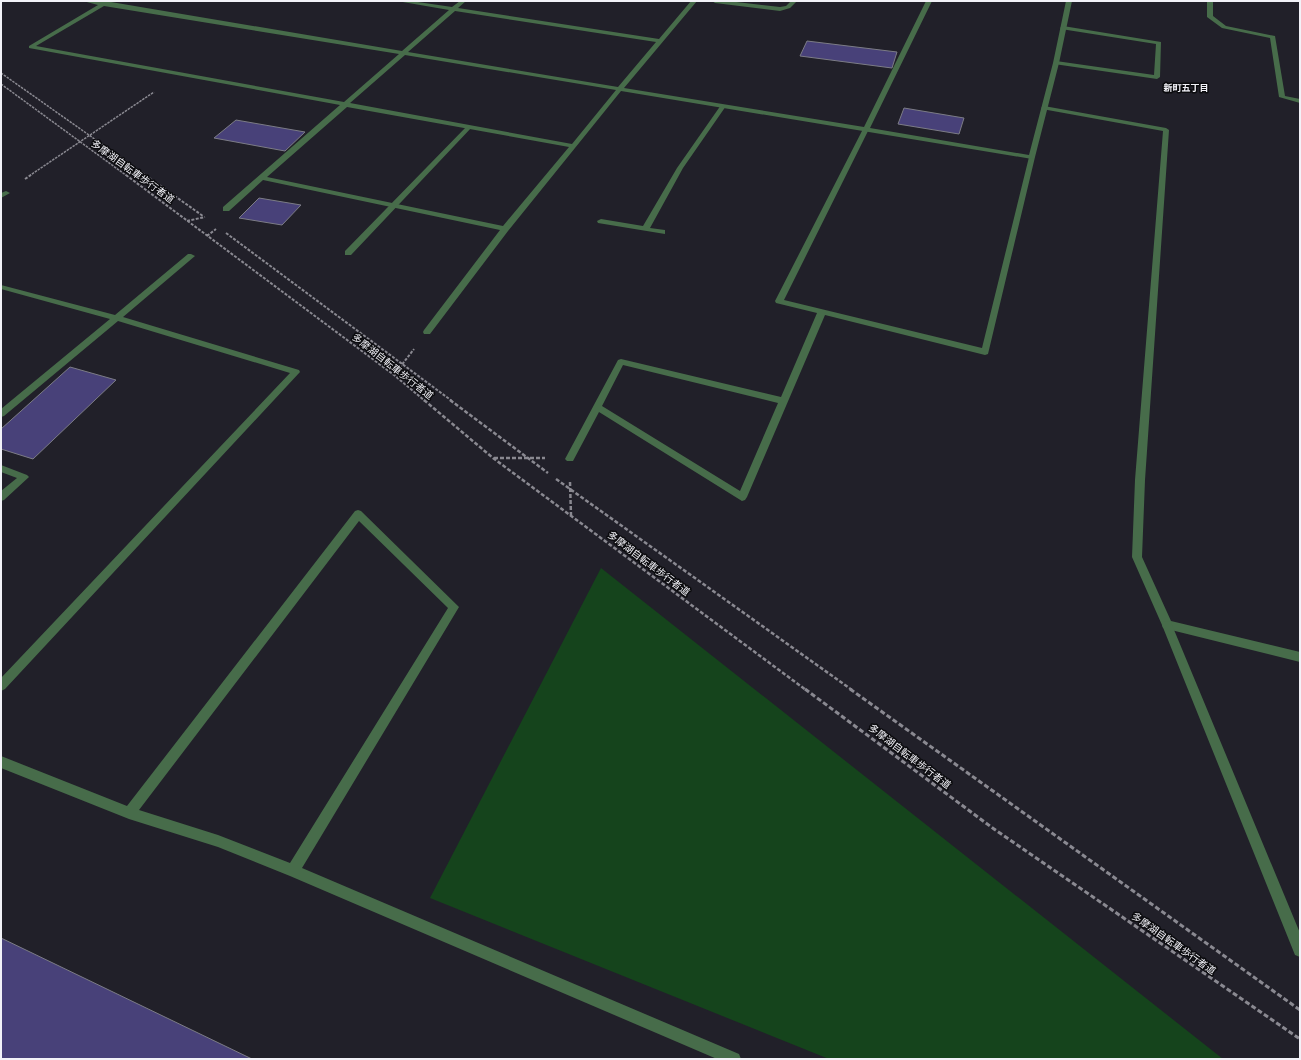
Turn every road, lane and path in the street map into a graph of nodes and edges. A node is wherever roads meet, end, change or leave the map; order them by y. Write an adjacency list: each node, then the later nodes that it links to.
1 (86, 1): 10 (street)
2 (400, 1): 11 (street)
3 (463, 1): 11 (street)
4 (694, 1): 13 (street)
5 (715, 1): 6 (street)
6 (794, 1)
7 (929, 1): 25 (street)
8 (1068, 1): 12 (street)
9 (1210, 1): 20 (street)
10 (106, 2): 14 (street); 17 (street)
11 (454, 9): 13 (street); 14 (street)
12 (1063, 28): 15 (street); 15 (street)
13 (661, 41): 19 (street)
14 (403, 53): 19 (street); 21 (street)
15 (1056, 63): 23 (street)
16 (1, 73): 26 (path)
17 (180, 74): 21 (street); 26 (path)
18 (1, 84): 27 (path, 多摩湖自転車歩行者道)
19 (620, 89): 22 (street); 28 (street)
20 (1300, 101)
21 (345, 104): 24 (street); 30 (street)
22 (723, 106): 25 (street); 38 (street)
23 (1044, 108): 29 (street); 60 (street)
24 (468, 127): 28 (street); 32 (street)
25 (866, 129): 29 (street); 45 (street)
26 (90, 136): 27 (path); 34 (path)
27 (80, 142): 31 (path); 41 (path, 多摩湖自転車歩行者道)
28 (573, 146): 37 (street)
29 (1032, 157): 45 (street)
30 (262, 178): 32 (street); 33 (street)
31 (4, 194)
32 (393, 206): 37 (street); 42 (street)
33 (226, 209)
34 (205, 217)
35 (601, 221): 38 (street)
36 (218, 227): 41 (path)
37 (505, 229): 47 (street)
38 (645, 229): 40 (street)
39 (224, 232): 48 (path)
40 (662, 232)
41 (208, 235): 49 (path, 多摩湖自転車歩行者道)
42 (348, 253)
43 (191, 256): 46 (street)
44 (1, 287): 46 (street)
45 (822, 312): 50 (street)
46 (117, 318): 52 (street); 62 (street)
47 (426, 332)
48 (402, 365): 49 (path); 54 (path)
49 (394, 375): 53 (path, 多摩湖自転車歩行者道)
50 (783, 401): 51 (street); 51 (street)
51 (598, 407): 55 (street)
52 (1, 414)
53 (493, 458): 54 (path); 59 (path, 多摩湖自転車歩行者道)
54 (529, 458): 55 (path)
55 (570, 459): 57 (path)
56 (1, 468): 58 (street)
57 (571, 490): 59 (path); 67 (path)
58 (1, 497)
59 (571, 515): 68 (path, 多摩湖自転車歩行者道)
60 (1167, 625): 61 (street); 66 (street)
61 (1300, 657)
62 (1, 686)
63 (1, 762): 64 (street)
64 (129, 813): 65 (street); 65 (street)
65 (293, 871): 69 (street)
66 (1300, 950)
67 (1300, 1010)
68 (1300, 1039)
69 (734, 1059)

